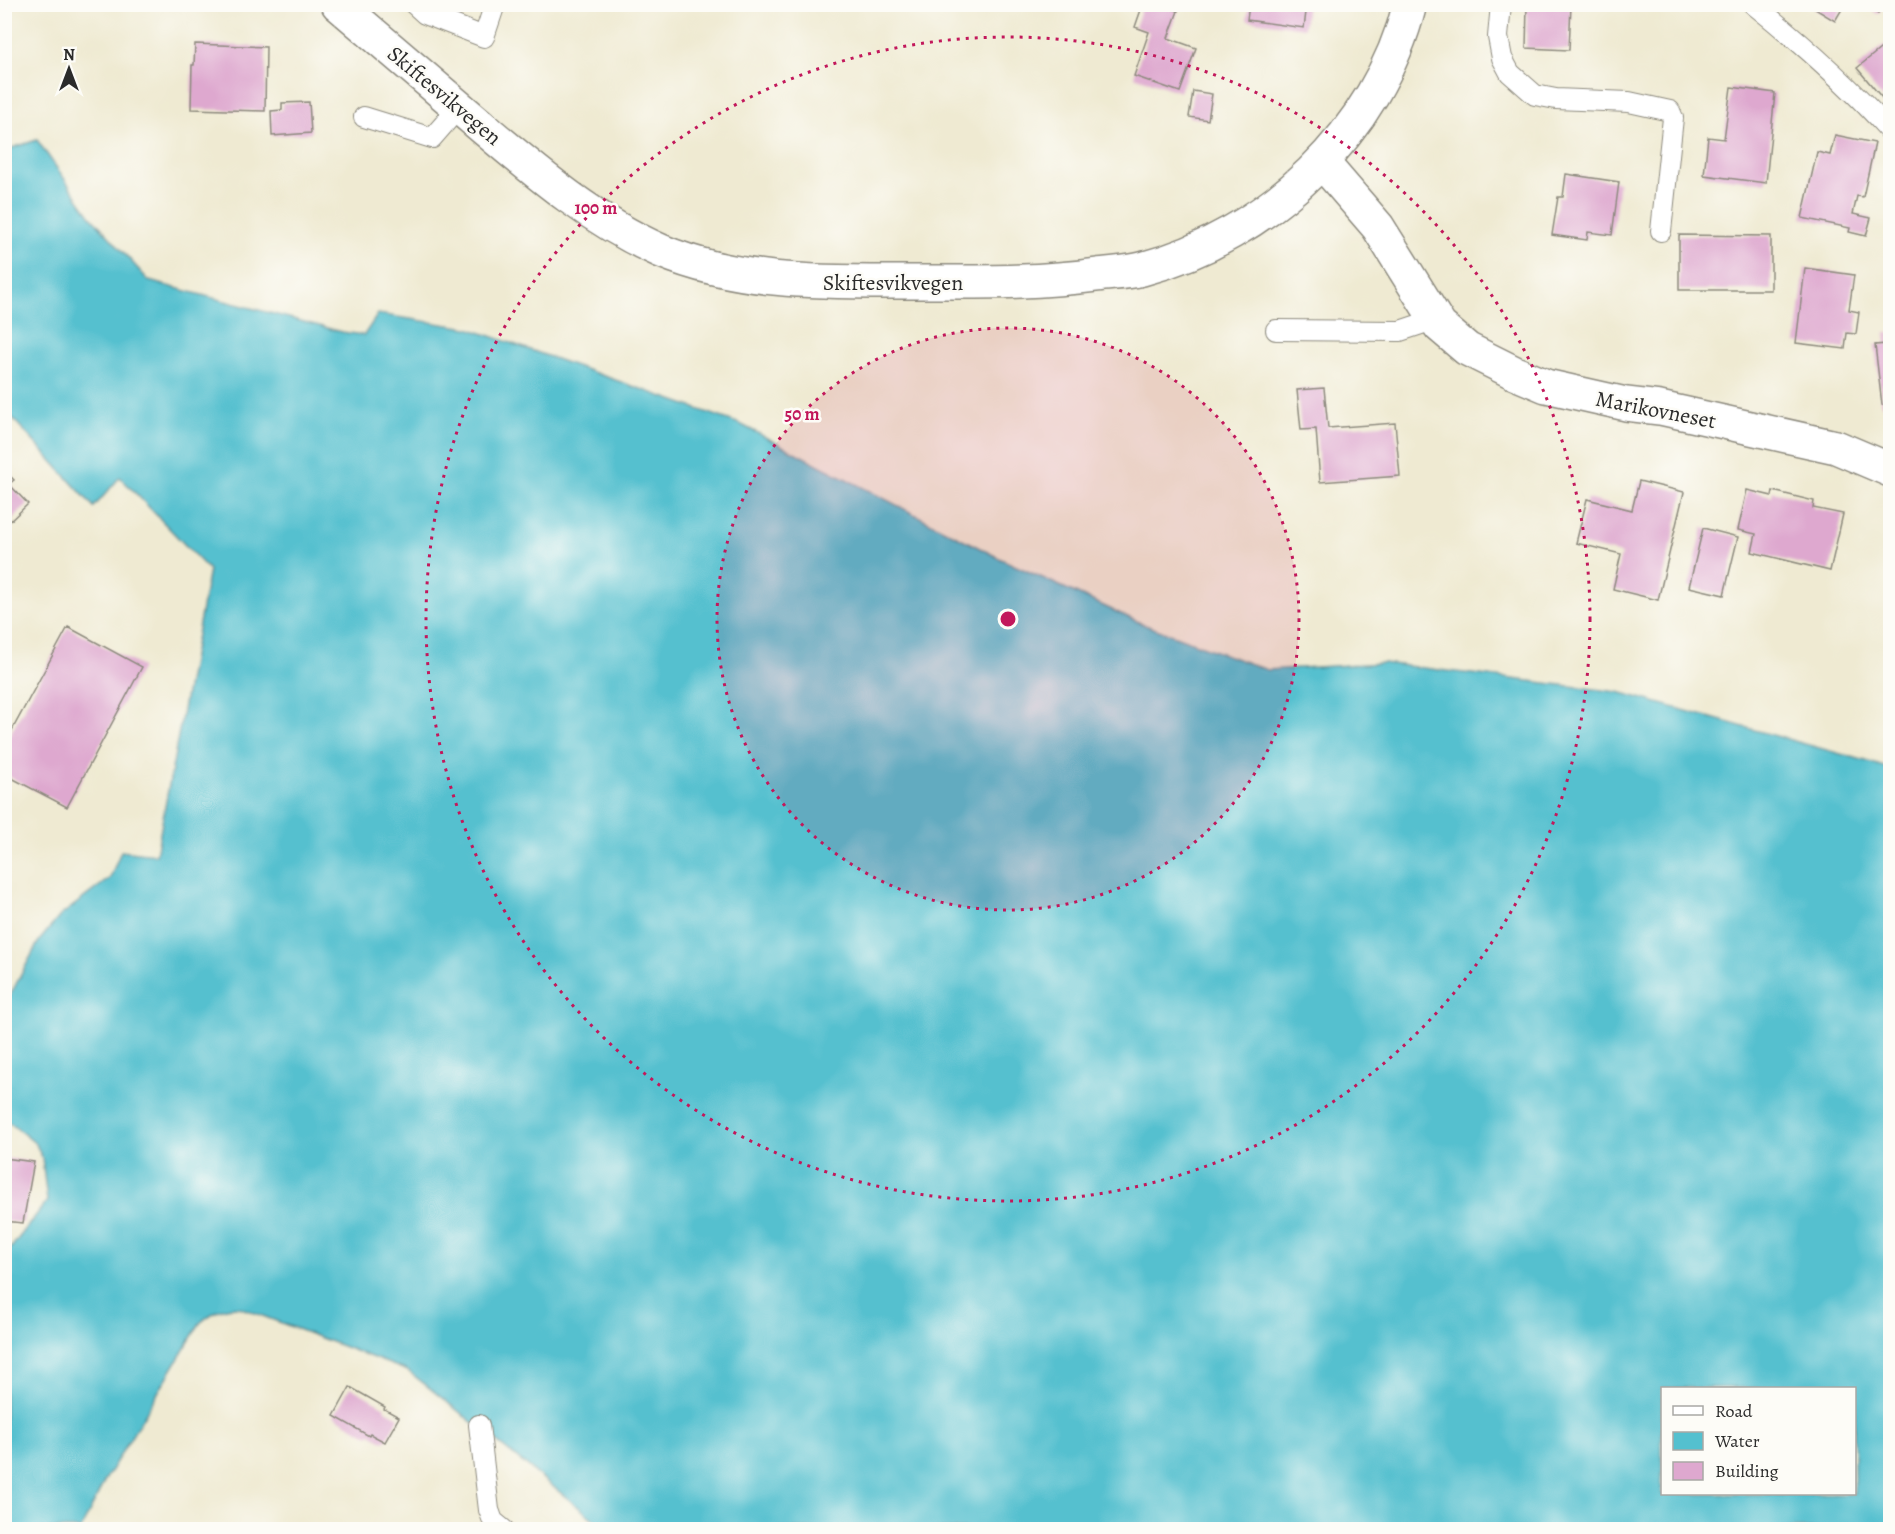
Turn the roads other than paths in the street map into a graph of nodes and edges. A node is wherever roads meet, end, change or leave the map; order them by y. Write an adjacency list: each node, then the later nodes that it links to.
1 (339, 4): 7 (main road, Skiftesvikvegen)
2 (414, 4): 3 (lane)
3 (495, 4)
4 (1410, 4): 10 (main road, Skiftesvikvegen)
5 (1501, 4): 11 (lane)
6 (1753, 4): 9 (lane)
7 (459, 107): 8 (lane); 10 (main road, Skiftesvikvegen)
8 (364, 117)
9 (1890, 131)
10 (1322, 162): 12 (main road, Marikovneset)
11 (1661, 231)
12 (1436, 319): 13 (lane); 14 (main road, Marikovneset)
13 (1276, 330)
14 (1890, 470)
15 (478, 1425): 16 (lane)
16 (504, 1530)

